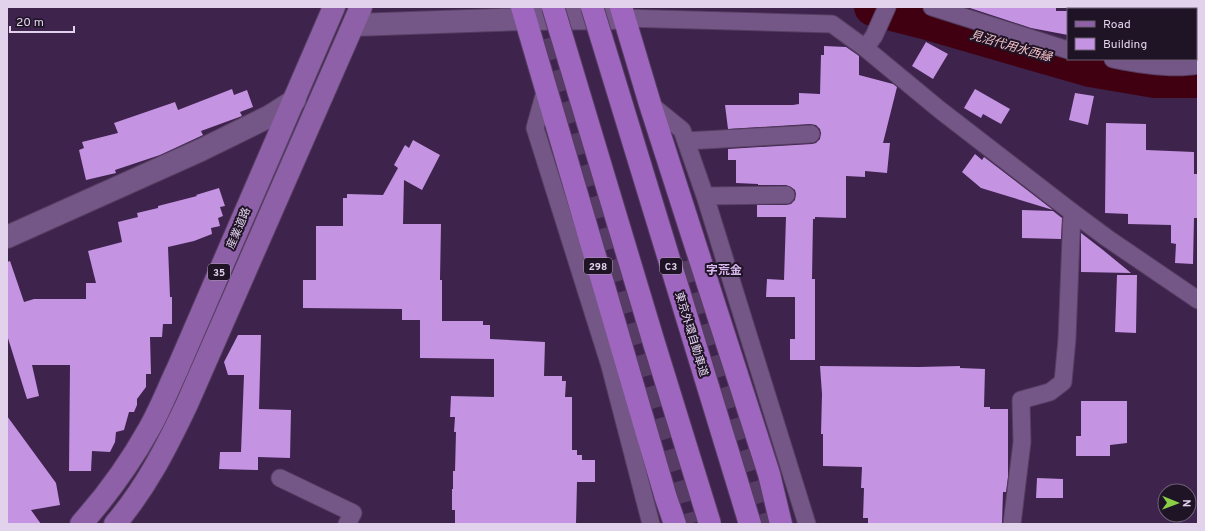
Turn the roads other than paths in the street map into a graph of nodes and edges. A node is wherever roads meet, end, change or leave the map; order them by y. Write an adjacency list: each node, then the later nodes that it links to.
1 (334, 7): 14 (main road, 産業道路 / 35)
2 (554, 7): 29 (highway, bridge)
3 (592, 7): 30 (highway, 東京外環自動車道 / C3, bridge)
4 (932, 7): 10 (street)
5 (885, 11): 9 (street)
6 (523, 13): 7 (street); 8 (street); 13 (highway, 298)
7 (622, 13): 9 (street); 15 (highway)
8 (358, 16): 25 (main road, 35)
9 (864, 48): 20 (street)
10 (1067, 50)
11 (1119, 60): 12 (street)
12 (1198, 65)
13 (546, 88): 27 (street); 28 (highway, 298)
14 (295, 100): 21 (street); 24 (main road, 産業道路 / 35)
15 (650, 104): 17 (street); 31 (highway)
16 (811, 134): 17 (street)
17 (686, 141): 19 (street)
18 (786, 195): 19 (street)
19 (705, 196): 32 (street)
20 (1072, 212): 22 (street); 33 (street)
21 (7, 237)
22 (1198, 300)
23 (280, 478): 26 (street)
24 (81, 524)
25 (115, 524)
26 (347, 524)
27 (651, 524)
28 (675, 524)
29 (710, 524)
30 (750, 524)
31 (781, 524)
32 (807, 524)
33 (1012, 524)

